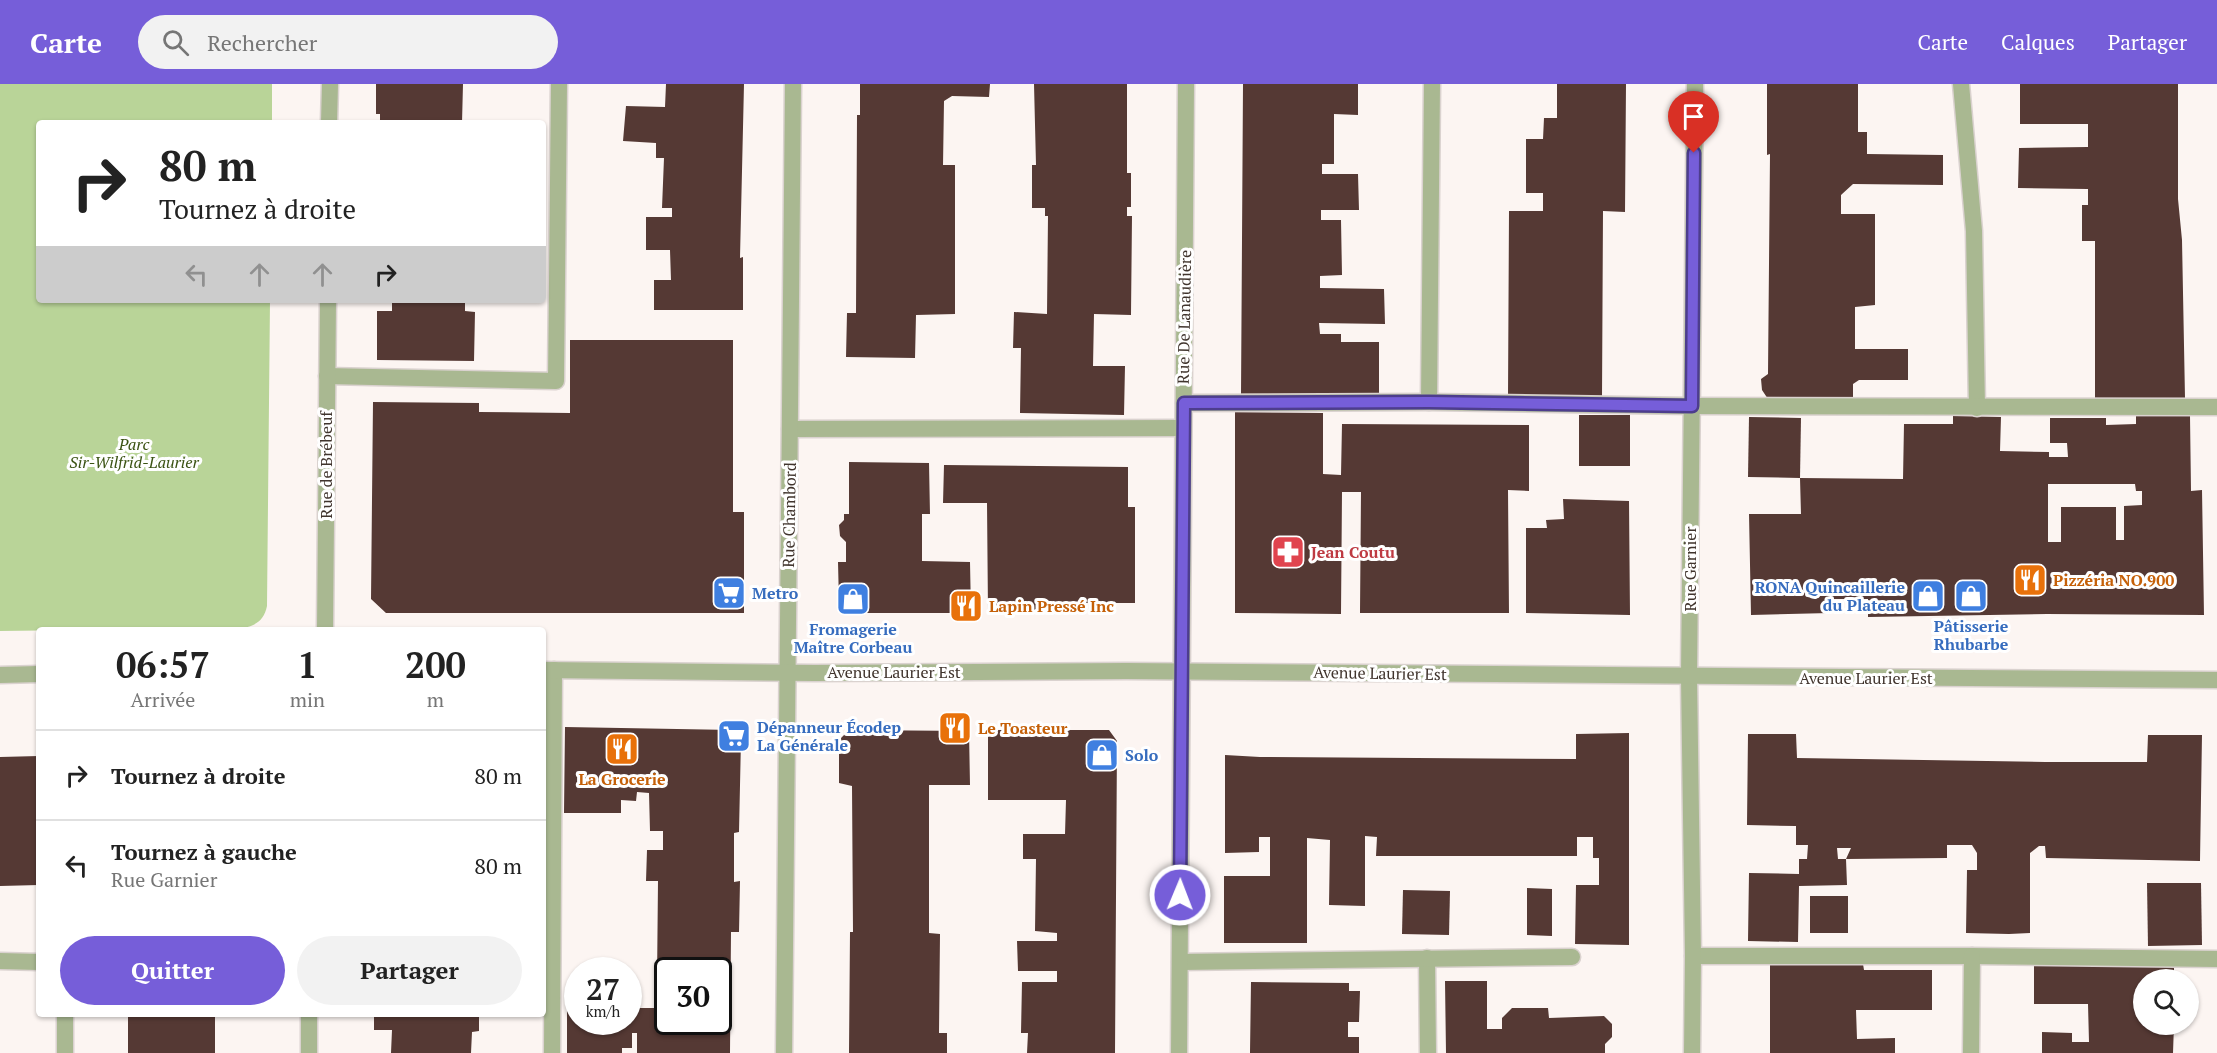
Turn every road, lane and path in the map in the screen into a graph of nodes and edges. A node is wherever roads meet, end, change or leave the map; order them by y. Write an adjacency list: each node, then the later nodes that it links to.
1 (330, 84): 8 (street)
2 (559, 84): 10 (street)
3 (793, 84): 17 (street, Rue Chambord)
4 (1186, 84): 12 (street, Rue De Lanaudière)
5 (1432, 84): 11 (street)
6 (1695, 84): 13 (street, Rue Garnier)
7 (1961, 84): 15 (street)
8 (329, 120)
9 (328, 303): 10 (street, Rue de Brébeuf)
10 (327, 376): 18 (street, Rue de Brébeuf)
11 (1429, 402): 12 (street); 13 (street)
12 (1184, 403): 16 (street, Rue De Lanaudière)
13 (1692, 406): 15 (street); 24 (street, Rue Garnier)
14 (2217, 407): 15 (street)
15 (1977, 408)
16 (1183, 428): 17 (street); 20 (street, Rue De Lanaudière)
17 (790, 429): 21 (street, Rue Chambord)
18 (325, 627)
19 (549, 670): 21 (street, Avenue Laurier Est); 38 (street)
20 (1181, 671): 21 (street, Avenue Laurier Est); 24 (street, Avenue Laurier Est); 33 (street, Rue De Lanaudière)
21 (788, 673): 39 (street, Rue Chambord)
22 (36, 674): 23 (street)
23 (0, 675)
24 (1689, 677): 25 (street, Avenue Laurier Est); 26 (street, Rue Garnier)
25 (2217, 680)
26 (1693, 956): 27 (street); 42 (street, Rue Garnier)
27 (1972, 956): 30 (street); 43 (street)
28 (1572, 957): 29 (street)
29 (1427, 958): 33 (street); 41 (street)
30 (2217, 959)
31 (0, 961): 32 (street)
32 (36, 962)
33 (1180, 962): 40 (street, Rue De Lanaudière)
34 (65, 1017): 36 (street)
35 (309, 1017): 37 (street)
36 (65, 1053)
37 (309, 1053)
38 (552, 1053)
39 (784, 1053)
40 (1179, 1053)
41 (1428, 1053)
42 (1692, 1053)
43 (1971, 1053)

